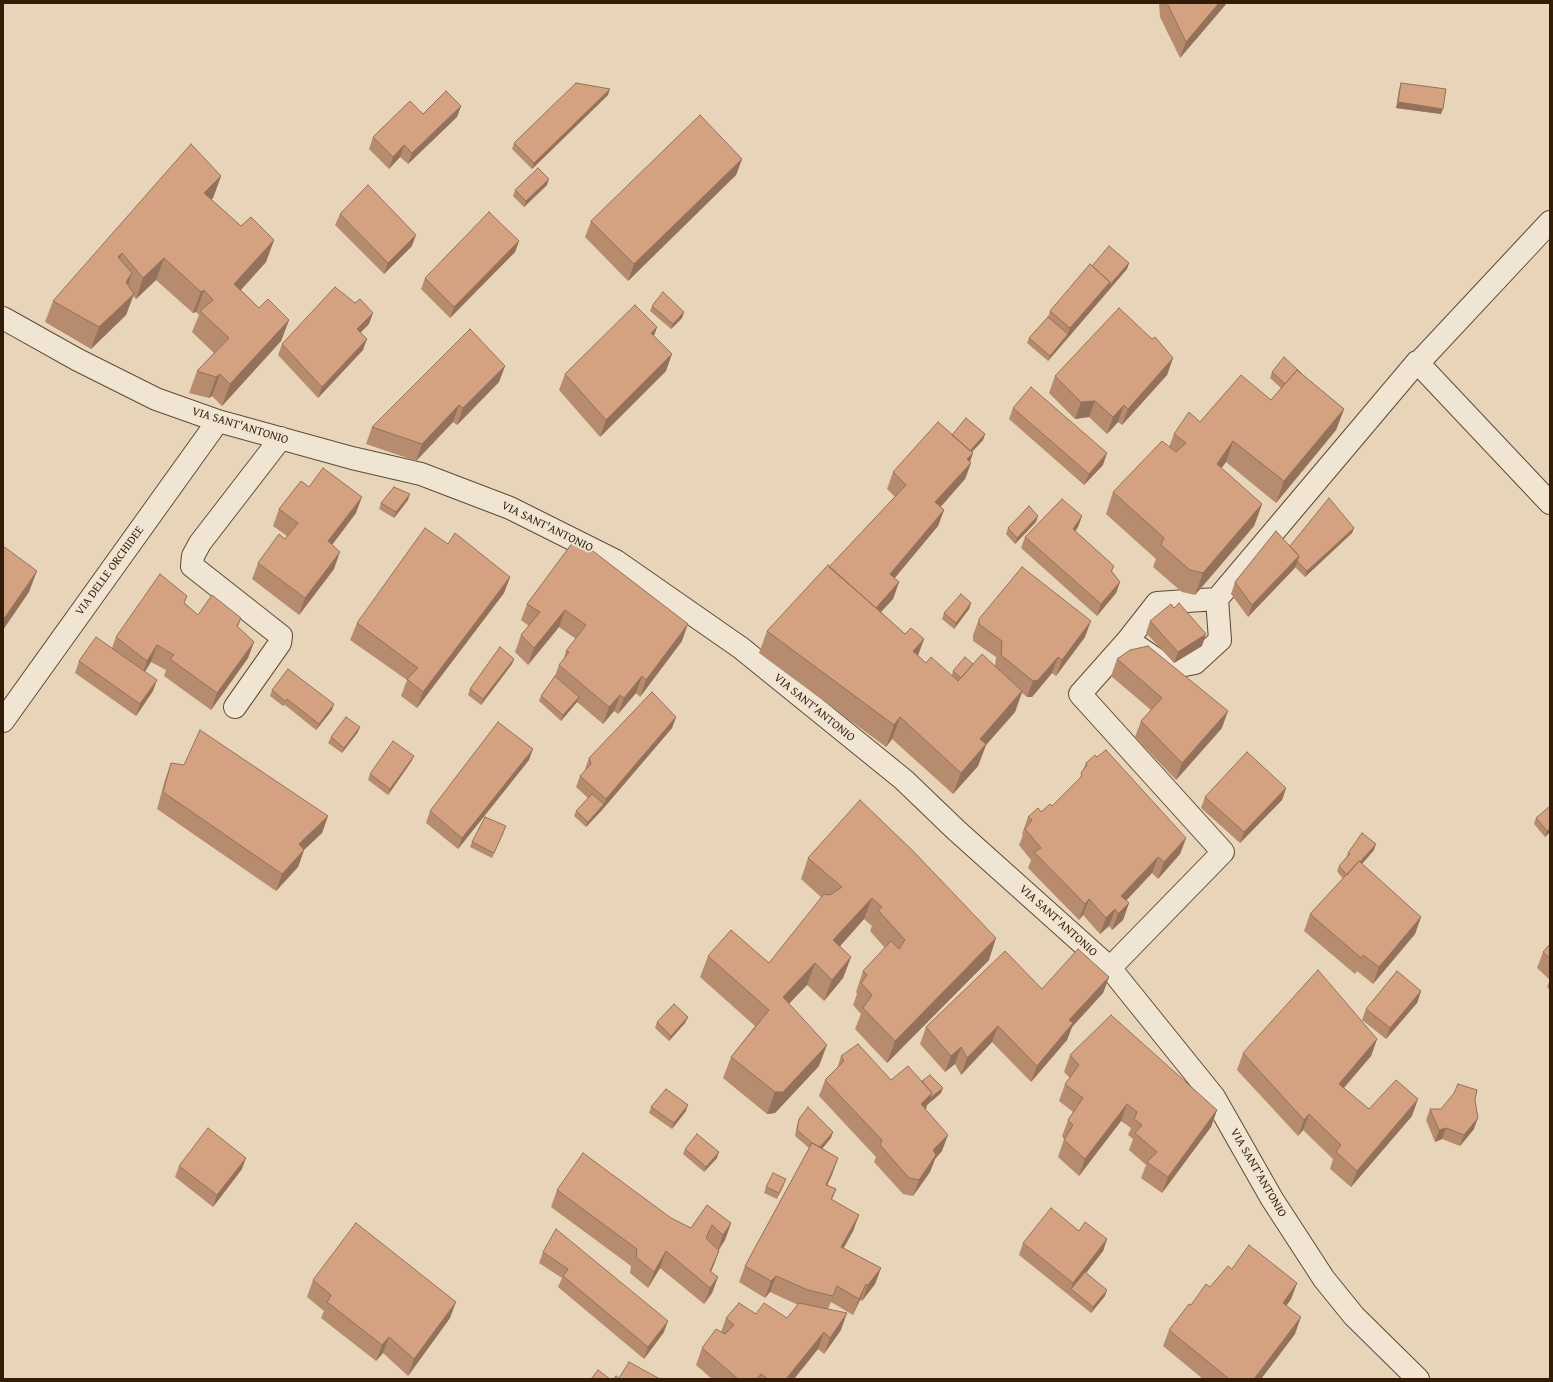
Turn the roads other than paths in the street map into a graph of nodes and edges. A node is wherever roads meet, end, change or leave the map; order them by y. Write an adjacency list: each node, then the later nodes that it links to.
1 (1550, 222): 3 (street)
2 (3, 318): 4 (street, VIA SANT'ANTONIO)
3 (1422, 359)
4 (218, 421): 5 (street, VIA SANT'ANTONIO); 10 (street, VIA DELLE ORCHIDEE)
5 (281, 438): 9 (street); 11 (street, VIA SANT'ANTONIO)
6 (1550, 503): 7 (street)
7 (1216, 600): 8 (street); 8 (street)
8 (1128, 640): 11 (street)
9 (235, 706)
10 (3, 721)
11 (1110, 968): 12 (street, VIA SANT'ANTONIO)
12 (1418, 1379)

